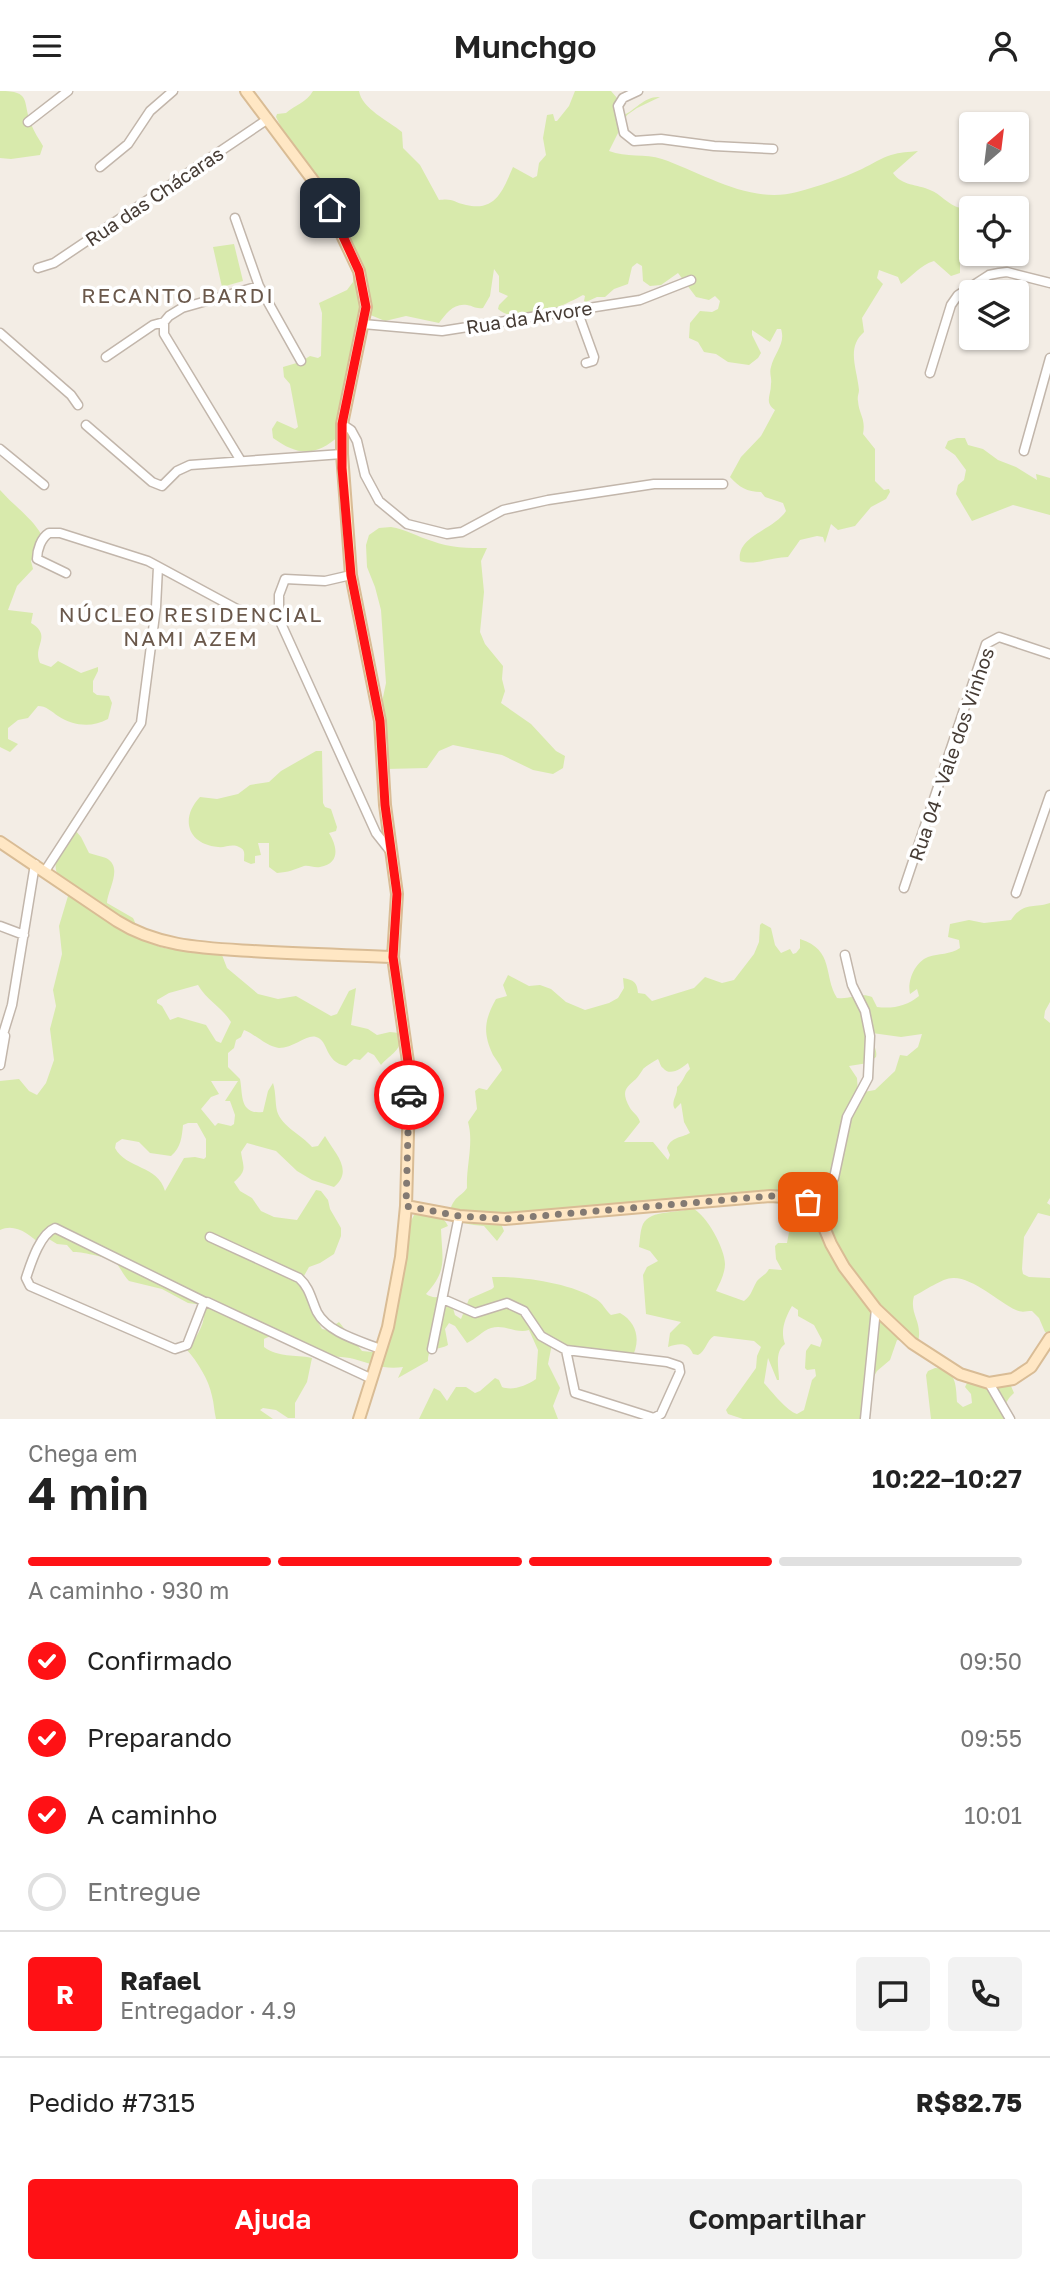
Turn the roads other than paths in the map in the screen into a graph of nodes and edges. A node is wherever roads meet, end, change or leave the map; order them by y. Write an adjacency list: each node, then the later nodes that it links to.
1 (68, 91): 6 (street)
2 (173, 91): 8 (street)
3 (246, 91): 5 (street)
4 (638, 91): 7 (street)
5 (268, 119): 10 (street, Rua das Chácaras); 16 (street)
6 (28, 122)
7 (773, 149)
8 (100, 167)
9 (235, 218): 13 (street)
10 (38, 268)
11 (691, 280): 14 (street, Rua da Árvore)
12 (1050, 283): 22 (street)
13 (259, 286): 15 (street); 20 (street)
14 (577, 310): 16 (street, Rua da Árvore); 21 (street)
15 (164, 322): 18 (street); 29 (street)
16 (363, 324): 24 (street)
17 (0, 333): 23 (street)
18 (106, 357)
19 (1050, 358): 27 (street)
20 (301, 361)
21 (586, 363)
22 (930, 373)
23 (78, 405)
24 (342, 424): 28 (street); 30 (street)
25 (86, 425): 29 (street)
26 (0, 449): 31 (street)
27 (1024, 451)
28 (342, 454): 29 (street); 34 (street)
29 (241, 461)
30 (723, 484)
31 (44, 485)
32 (158, 567): 33 (street); 35 (street); 40 (street)
33 (66, 573)
34 (351, 575): 35 (street); 39 (street)
35 (279, 619): 39 (street)
36 (1050, 655): 41 (street, Rua 04 - Vale dos Vinhos)
37 (1050, 795): 42 (street)
38 (0, 842): 40 (street)
39 (391, 852): 46 (street)
40 (40, 868): 44 (street); 46 (street)
41 (904, 888)
42 (1016, 893)
43 (0, 926): 44 (street)
44 (24, 935): 47 (street)
45 (845, 955): 50 (street)
46 (393, 957): 51 (street)
47 (6, 1026): 48 (street); 49 (street)
48 (0, 1044)
49 (0, 1065)
50 (808, 1202): 52 (street); 56 (street)
51 (406, 1206): 52 (street); 58 (street)
52 (459, 1216): 54 (street)
53 (210, 1237): 58 (street)
54 (443, 1299): 59 (street); 60 (street)
55 (205, 1302): 55 (street); 61 (street)
56 (876, 1309): 62 (street); 64 (street)
57 (1050, 1338): 62 (street)
58 (380, 1349): 61 (street)
59 (432, 1349)
60 (566, 1350): 60 (street)
61 (370, 1378): 63 (street)
62 (989, 1383): 65 (street)
63 (359, 1419)
64 (865, 1419)
65 (1010, 1419)

